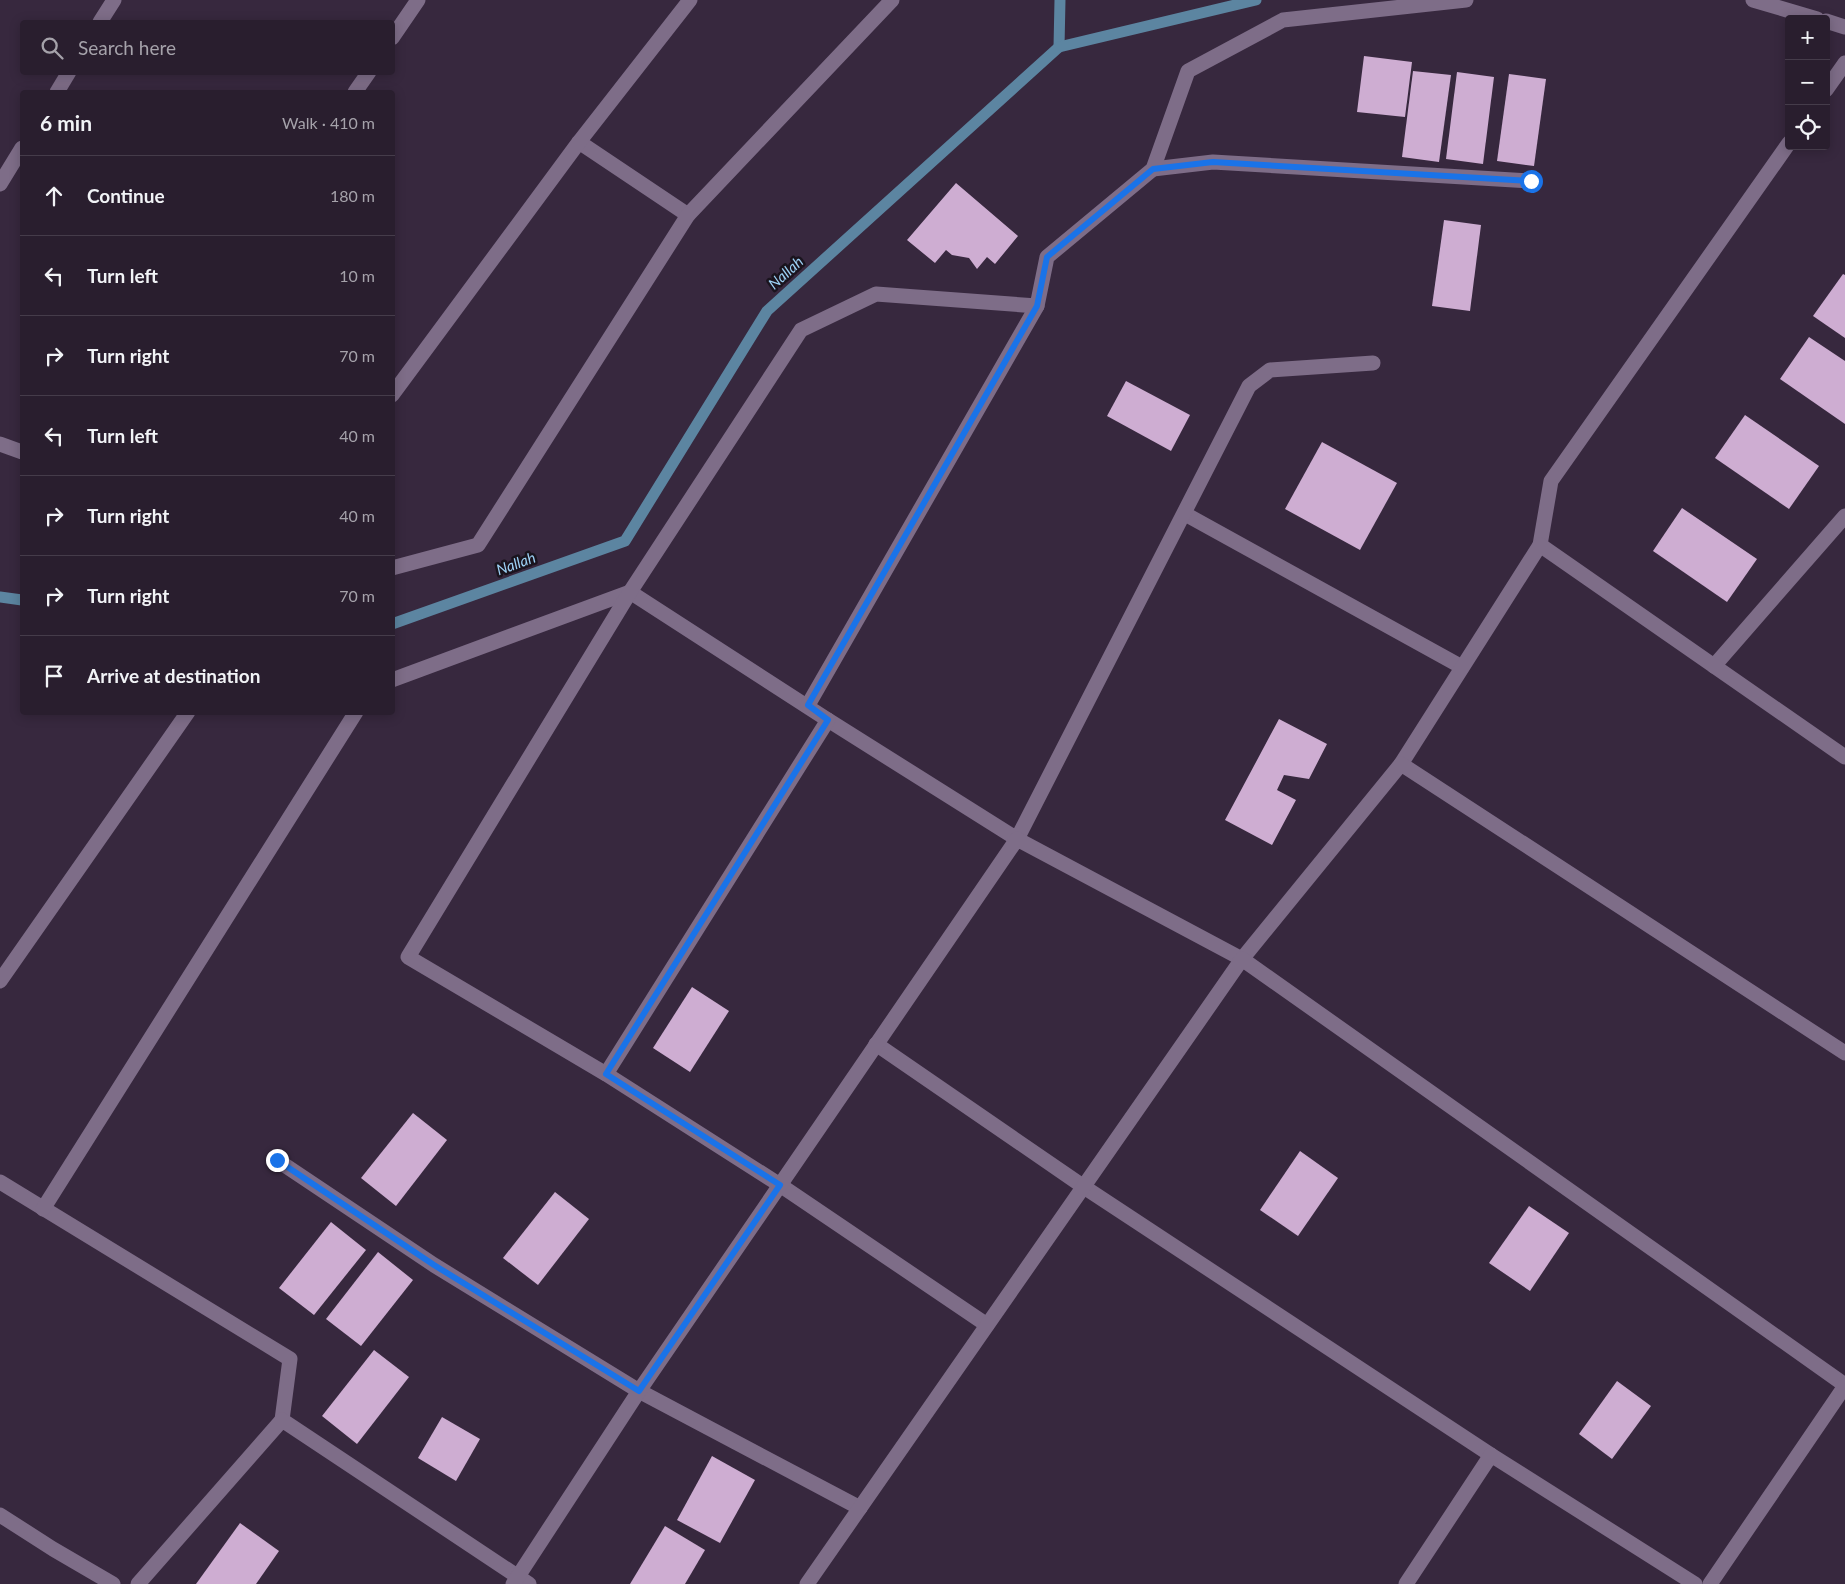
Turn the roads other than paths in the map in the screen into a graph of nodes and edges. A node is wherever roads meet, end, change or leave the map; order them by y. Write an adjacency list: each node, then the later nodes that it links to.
1 (114, 0): 8 (street)
2 (418, 0): 11 (street)
3 (690, 0): 18 (street)
4 (892, 0): 24 (street)
5 (1466, 0): 21 (street)
6 (1753, 0): 7 (street)
7 (1804, 15)
8 (101, 20)
9 (1830, 22): 10 (street)
10 (1845, 27)
11 (395, 34)
12 (1845, 63): 15 (street)
13 (67, 75): 16 (street)
14 (367, 75): 17 (street)
15 (1830, 84)
16 (58, 90)
17 (356, 90)
18 (579, 142): 24 (street); 27 (street)
19 (1785, 149): 32 (street)
20 (20, 151): 23 (street)
21 (1153, 169): 22 (street); 25 (street)
22 (1531, 181)
23 (0, 184)
24 (688, 216): 33 (street)
25 (1037, 306): 34 (street); 38 (street)
26 (1373, 363): 30 (street)
27 (395, 391)
28 (0, 444): 29 (street)
29 (20, 451)
30 (1185, 514): 36 (street); 44 (street)
31 (1845, 516): 35 (street)
32 (1540, 545): 35 (street); 36 (street)
33 (395, 567)
34 (630, 592): 37 (street); 38 (street); 49 (street)
35 (1714, 666): 42 (street)
36 (1462, 667): 43 (street)
37 (395, 679)
38 (808, 705): 41 (street)
39 (186, 715): 46 (street)
40 (354, 715): 54 (street)
41 (828, 720): 44 (street); 49 (street)
42 (1845, 757)
43 (1401, 764): 45 (street); 48 (street)
44 (1017, 839): 45 (street); 47 (street)
45 (1242, 959): 53 (street); 56 (street)
46 (0, 981)
47 (876, 1044): 52 (street); 53 (street)
48 (1845, 1053)
49 (606, 1074): 52 (street)
50 (277, 1160): 57 (street)
51 (0, 1182): 54 (street)
52 (780, 1185): 55 (street); 57 (street)
53 (1084, 1187): 55 (street); 59 (street)
54 (43, 1209): 58 (street)
55 (987, 1326): 60 (street)
56 (1845, 1385): 68 (street)
57 (639, 1391): 60 (street); 62 (street)
58 (282, 1420): 62 (street); 64 (street)
59 (1491, 1455): 66 (street); 67 (street)
60 (860, 1508): 65 (street)
61 (0, 1514): 63 (street)
62 (519, 1582)
63 (113, 1584)
64 (138, 1584)
65 (807, 1584)
66 (1406, 1584)
67 (1695, 1584)
68 (1710, 1584)

